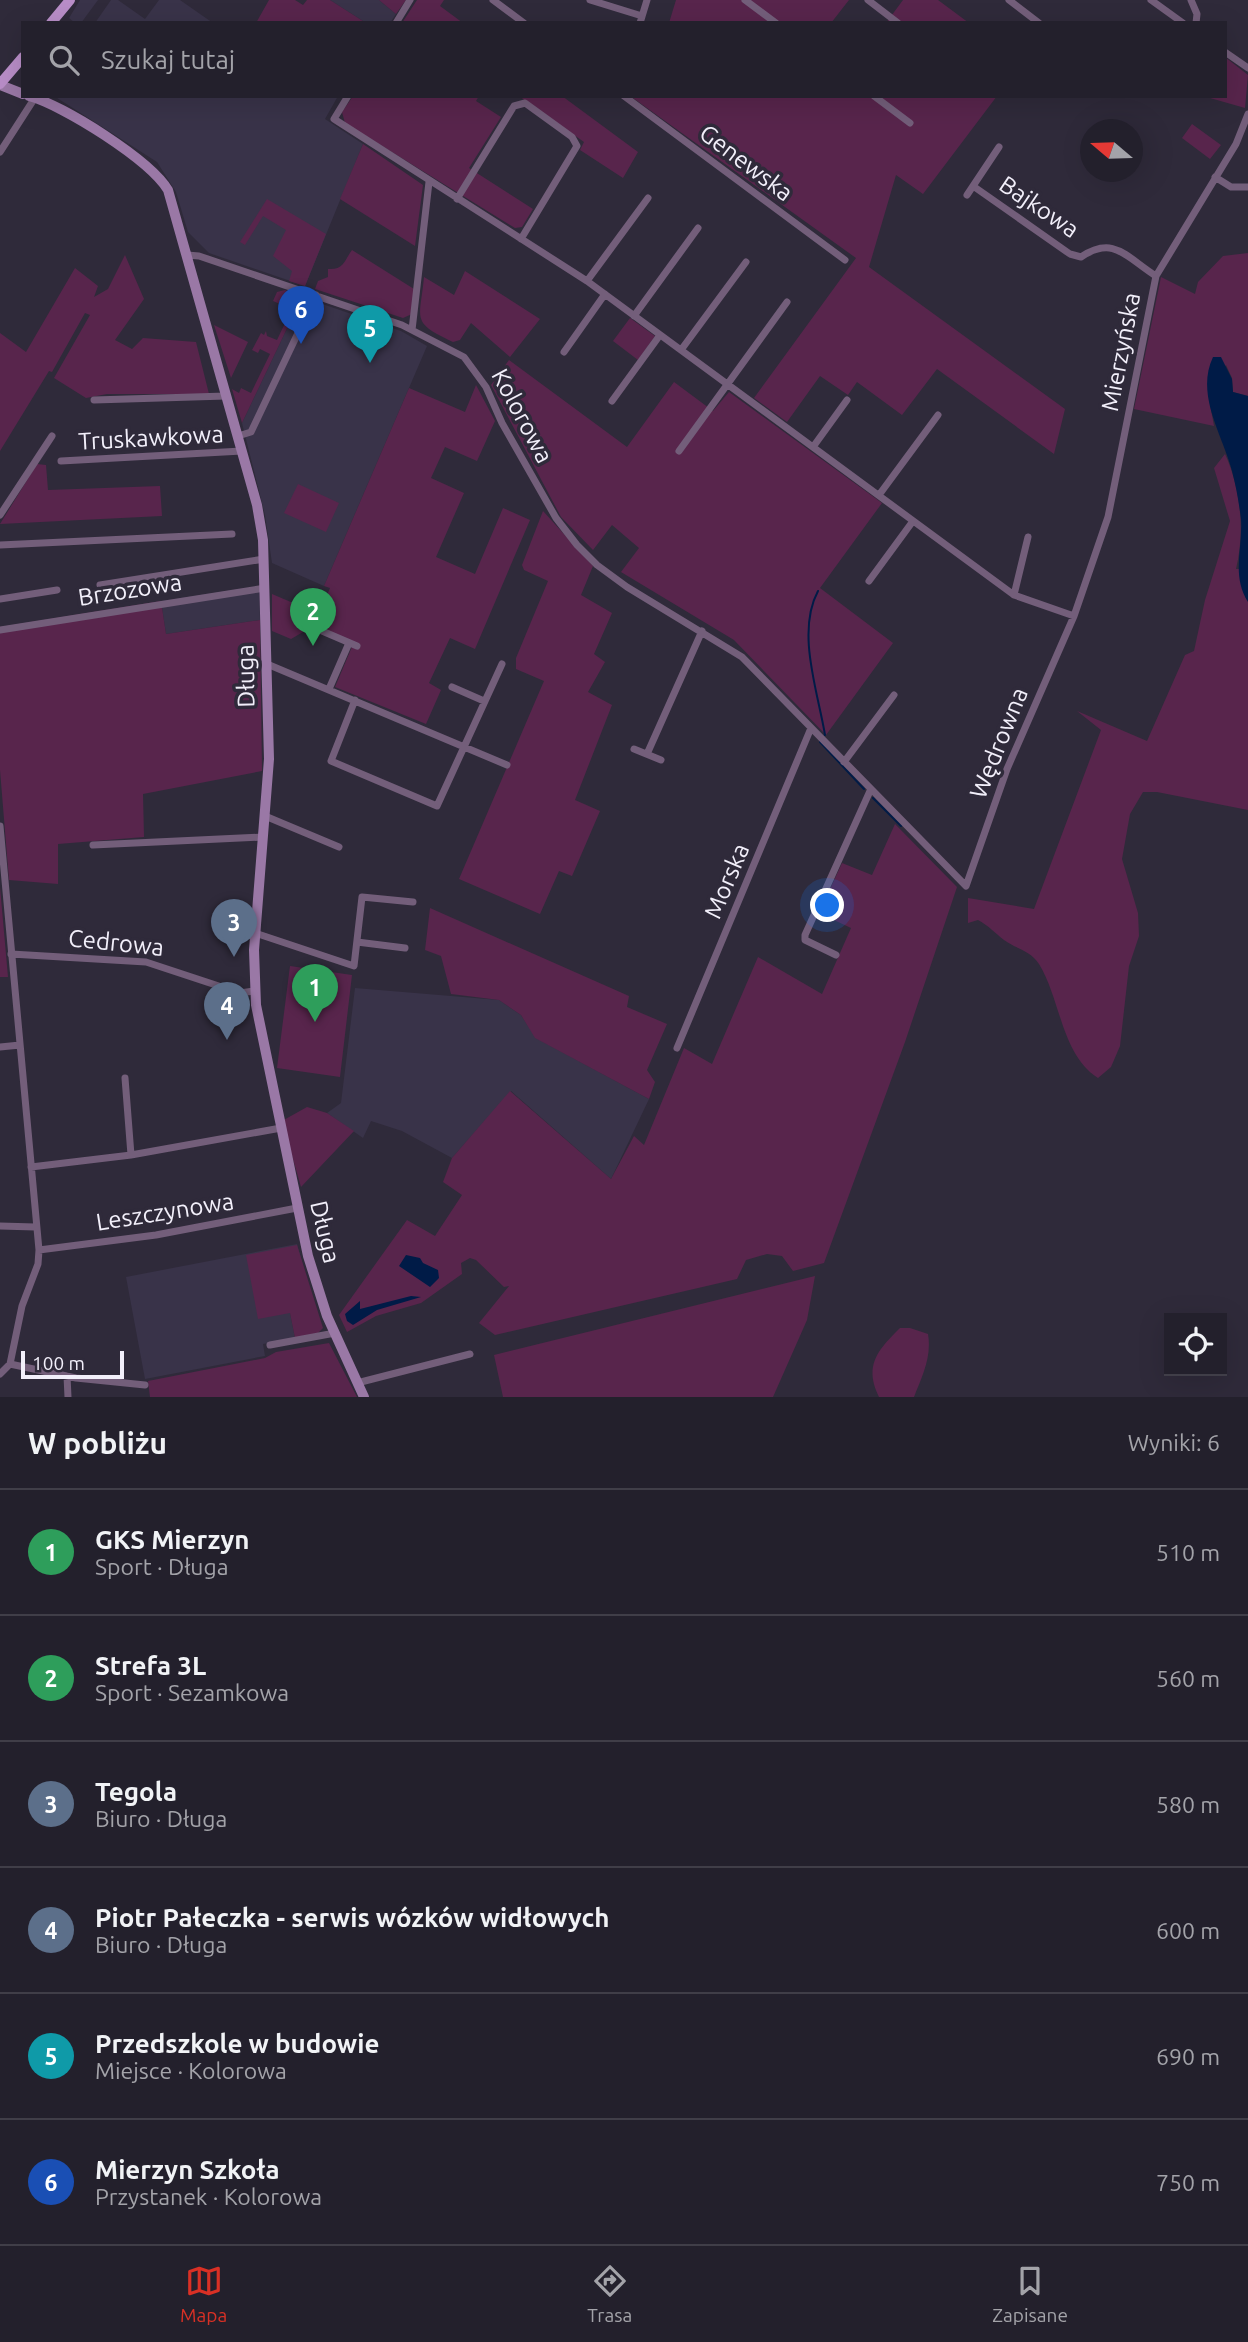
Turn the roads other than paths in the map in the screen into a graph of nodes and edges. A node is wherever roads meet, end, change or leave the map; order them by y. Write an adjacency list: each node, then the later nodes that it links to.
1 (69, 0): 12 (main road)
2 (410, 0): 13 (street)
3 (493, 0): 14 (street)
4 (590, 0): 11 (street)
5 (647, 0): 11 (street)
6 (745, 0): 15 (street)
7 (868, 0): 16 (street)
8 (1009, 0): 17 (street)
9 (1151, 0): 18 (street)
10 (1191, 0): 19 (street)
11 (641, 19)
12 (56, 21)
13 (397, 21)
14 (521, 21)
15 (773, 21)
16 (895, 21)
17 (1036, 21)
18 (1180, 21)
19 (1196, 21)
20 (1227, 53): 22 (street)
21 (21, 59): 23 (main road)
22 (1248, 68)
23 (0, 85): 24 (street)
24 (21, 93)
25 (32, 98): 33 (street)
26 (35, 98): 43 (street, Długa)
27 (347, 98): 35 (street)
28 (627, 98): 44 (street, Genewska)
29 (877, 98): 31 (street)
30 (1248, 114): 34 (street, Mierzyńska)
31 (910, 123)
32 (999, 147): 36 (street, Bajkowa)
33 (0, 152)
34 (1214, 177): 37 (street); 46 (street, Mierzyńska)
35 (429, 182): 40 (street); 52 (street)
36 (973, 186): 38 (street, Bajkowa); 46 (street, Bajkowa)
37 (1248, 187)
38 (967, 195)
39 (648, 198): 47 (street)
40 (457, 199): 42 (street); 42 (street)
41 (698, 228): 51 (street)
42 (520, 239): 47 (street)
43 (187, 255): 49 (street, Kolorowa); 57 (street, Długa)
44 (845, 260)
45 (746, 262): 54 (street)
46 (1156, 276): 81 (street, Mierzyńska)
47 (587, 281): 48 (street)
48 (605, 294): 51 (street); 55 (street)
49 (316, 295): 52 (street, Kolorowa); 63 (street)
50 (787, 302): 56 (street)
51 (634, 316): 53 (street)
52 (412, 330): 84 (street, Kolorowa)
53 (660, 335): 54 (street); 60 (street)
54 (681, 350): 56 (street)
55 (564, 352)
56 (727, 384): 64 (street); 65 (street)
57 (226, 396): 58 (street, Truskawkowa); 63 (street, Długa)
58 (94, 400)
59 (847, 400): 64 (street)
60 (612, 401)
61 (938, 415): 68 (street)
62 (52, 436): 69 (street, Truskawkowa)
63 (238, 436): 66 (street, Długa)
64 (813, 447): 68 (street)
65 (679, 451)
66 (242, 452): 67 (street, Truskawkowa); 74 (street, Długa)
67 (61, 461)
68 (878, 495): 70 (street)
69 (0, 515)
70 (914, 521): 75 (street); 79 (street)
71 (232, 534): 73 (street)
72 (1028, 537): 79 (street)
73 (0, 545)
74 (264, 559): 76 (street); 77 (street, Długa)
75 (869, 582)
76 (100, 584)
77 (265, 588): 83 (street, Brzozowa); 87 (street, Długa)
78 (57, 590): 80 (street)
79 (1014, 595): 81 (street)
80 (0, 599)
81 (1074, 615): 107 (street, Wędrowna)
82 (312, 618): 85 (street)
83 (0, 630)
84 (702, 631): 94 (street, Kolorowa); 97 (street)
85 (349, 643): 86 (street); 90 (street)
86 (357, 646)
87 (267, 664): 90 (street); 102 (street, Długa)
88 (502, 664): 93 (street)
89 (452, 687): 93 (street)
90 (329, 689): 92 (street)
91 (894, 695): 99 (street)
92 (355, 699): 95 (street); 95 (street)
93 (484, 701): 95 (street)
94 (811, 728): 99 (street, Kolorowa); 117 (street, Morska)
95 (465, 747): 100 (street)
96 (635, 749): 97 (street)
97 (647, 754): 98 (street)
98 (661, 760)
99 (844, 762): 101 (street, Kolorowa)
100 (507, 765)
101 (870, 790): 107 (street, Kolorowa); 113 (street)
102 (265, 816): 104 (street, Długa); 106 (street)
103 (0, 826): 112 (street)
104 (264, 837): 105 (street); 109 (street, Długa)
105 (93, 845)
106 (339, 847)
107 (966, 886)
108 (413, 902): 110 (street)
109 (255, 933): 110 (street); 114 (street, Długa)
110 (357, 942): 111 (street)
111 (405, 948)
112 (11, 954): 114 (street, Cedrowa); 115 (street)
113 (836, 955)
114 (254, 991): 119 (street, Długa)
115 (20, 1045): 116 (street); 121 (street)
116 (0, 1046)
117 (677, 1048)
118 (125, 1078): 120 (street)
119 (281, 1128): 120 (street); 122 (street, Długa)
120 (131, 1155): 121 (street)
121 (31, 1167): 124 (street)
122 (297, 1208): 125 (street, Leszczynowa); 126 (street, Długa)
123 (0, 1226): 124 (street)
124 (35, 1227): 125 (street)
125 (39, 1250): 129 (street)
126 (335, 1333): 127 (street); 132 (street, Długa)
127 (270, 1345)
128 (470, 1354): 132 (street)
129 (10, 1364): 130 (street); 131 (street)
130 (0, 1374)
131 (67, 1376): 133 (street); 134 (street)
132 (357, 1383): 135 (street, Długa)
133 (145, 1385)
134 (68, 1397)
135 (364, 1397)

